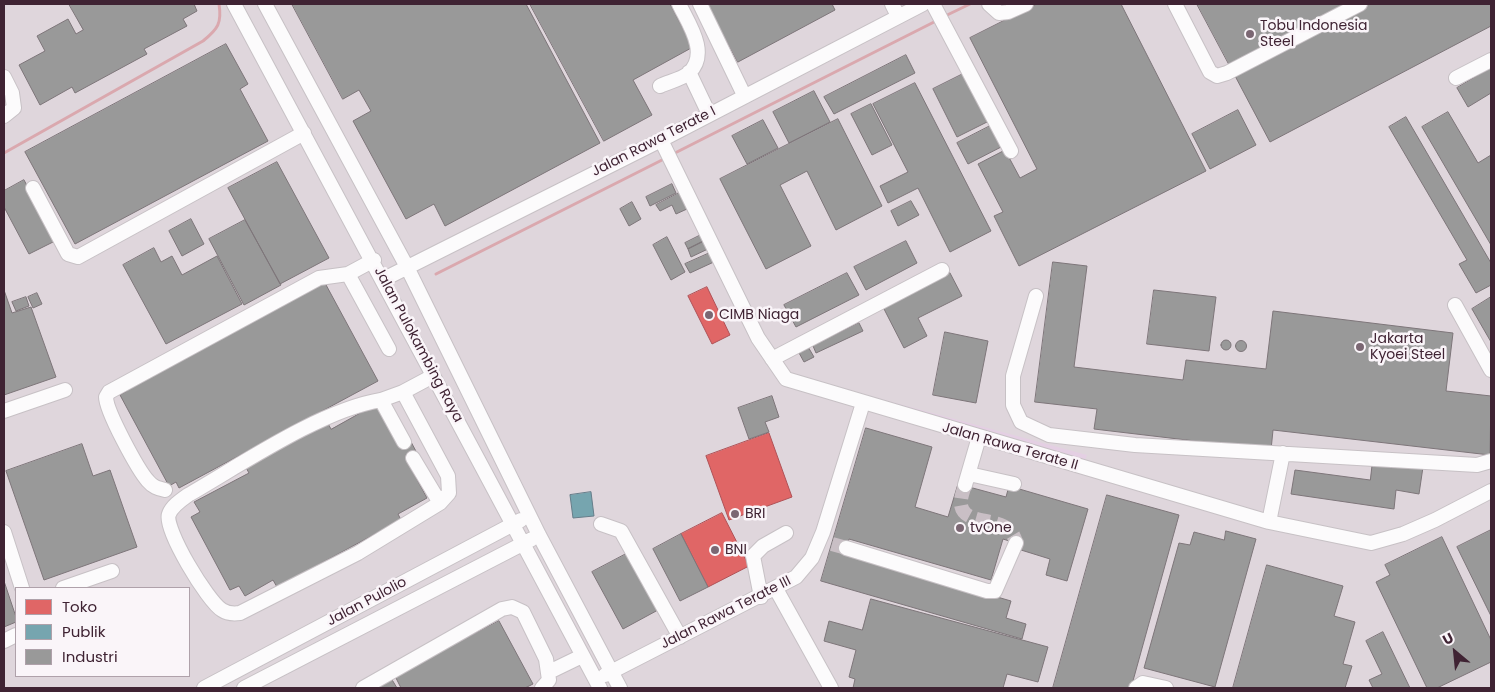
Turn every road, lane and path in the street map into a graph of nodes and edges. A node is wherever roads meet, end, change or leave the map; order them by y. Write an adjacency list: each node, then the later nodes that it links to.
1 (234, 4): 20 (street, Jalan Pulokambing Raya)
2 (265, 4): 25 (street, Jalan Pulokambing Raya)
3 (678, 4): 13 (street)
4 (700, 4): 17 (street)
5 (923, 4): 11 (street, Jalan Rawa Terate I)
6 (990, 4): 7 (street)
7 (1026, 4)
8 (1175, 4): 9 (street)
9 (1360, 4)
10 (935, 8): 22 (street)
11 (895, 10): 17 (street, Jalan Rawa Terate I)
12 (1491, 60): 15 (street)
13 (689, 72): 16 (street); 18 (street)
14 (4, 77): 19 (street)
15 (1456, 78)
16 (660, 86)
17 (744, 95): 18 (street, Jalan Rawa Terate I)
18 (709, 114): 21 (street, Jalan Rawa Terate I)
19 (4, 116)
20 (304, 133): 23 (street); 24 (street, Jalan Pulokambing Raya)
21 (664, 144): 25 (street, Jalan Rawa Terate I); 32 (street, Jalan Rawa Terate II)
22 (1011, 151)
23 (33, 188)
24 (374, 260): 27 (street); 28 (street, Jalan Pulokambing Raya)
25 (407, 267): 28 (street, Jalan Rawa Terate I); 49 (street, Jalan Pulokambing Raya)
26 (942, 270): 32 (street)
27 (348, 274): 31 (street); 46 (street)
28 (384, 279): 34 (street, Jalan Pulokambing Raya)
29 (1036, 296): 42 (street)
30 (1455, 305): 33 (street)
31 (389, 348)
32 (772, 359): 38 (street, Jalan Rawa Terate II)
33 (1491, 370)
34 (432, 376): 36 (street); 51 (street, Jalan Pulokambing Raya)
35 (65, 390): 39 (street)
36 (403, 392): 37 (street); 48 (street)
37 (382, 400): 41 (street); 48 (street)
38 (863, 403): 40 (street, Jalan Rawa Terate II); 62 (street, Jalan Rawa Terate III)
39 (4, 410)
40 (979, 437): 45 (street); 50 (street, Jalan Rawa Terate II)
41 (404, 442)
42 (1283, 453): 44 (street); 50 (street)
43 (413, 458): 48 (street)
44 (1491, 461)
45 (1014, 484)
46 (165, 490)
47 (1491, 491): 50 (street, Jalan Rawa Terate II)
48 (440, 503)
49 (529, 516): 51 (street, Jalan Pulolio); 55 (street, Jalan Pulokambing Raya)
50 (1269, 522)
51 (514, 524): 56 (street, Jalan Pulokambing Raya); 70 (street, Jalan Pulolio)
52 (601, 524): 64 (street)
53 (4, 532): 60 (street)
54 (786, 533): 63 (street)
55 (539, 535): 56 (street, Jalan Pulolio); 67 (street, Jalan Pulokambing Raya)
56 (524, 543): 65 (street, Jalan Pulokambing Raya); 69 (street, Jalan Pulolio)
57 (1016, 543): 58 (street)
58 (846, 548)
59 (112, 571): 61 (street)
60 (22, 587)
61 (66, 587)
62 (776, 589): 63 (street, Jalan Rawa Terate III); 74 (street)
63 (761, 597): 64 (street, Jalan Rawa Terate III)
64 (680, 637): 67 (street, Jalan Rawa Terate III)
65 (582, 656): 66 (street); 68 (street, Jalan Pulokambing Raya)
66 (549, 672): 71 (street); 72 (street)
67 (611, 672): 68 (street, Jalan Rawa Terate III); 73 (street, Jalan Pulokambing Raya)
68 (597, 684)
69 (247, 687)
70 (204, 688)
71 (363, 688)
72 (542, 688)
73 (620, 688)
74 (831, 688)
75 (1136, 688): 76 (street)
76 (1166, 688)

